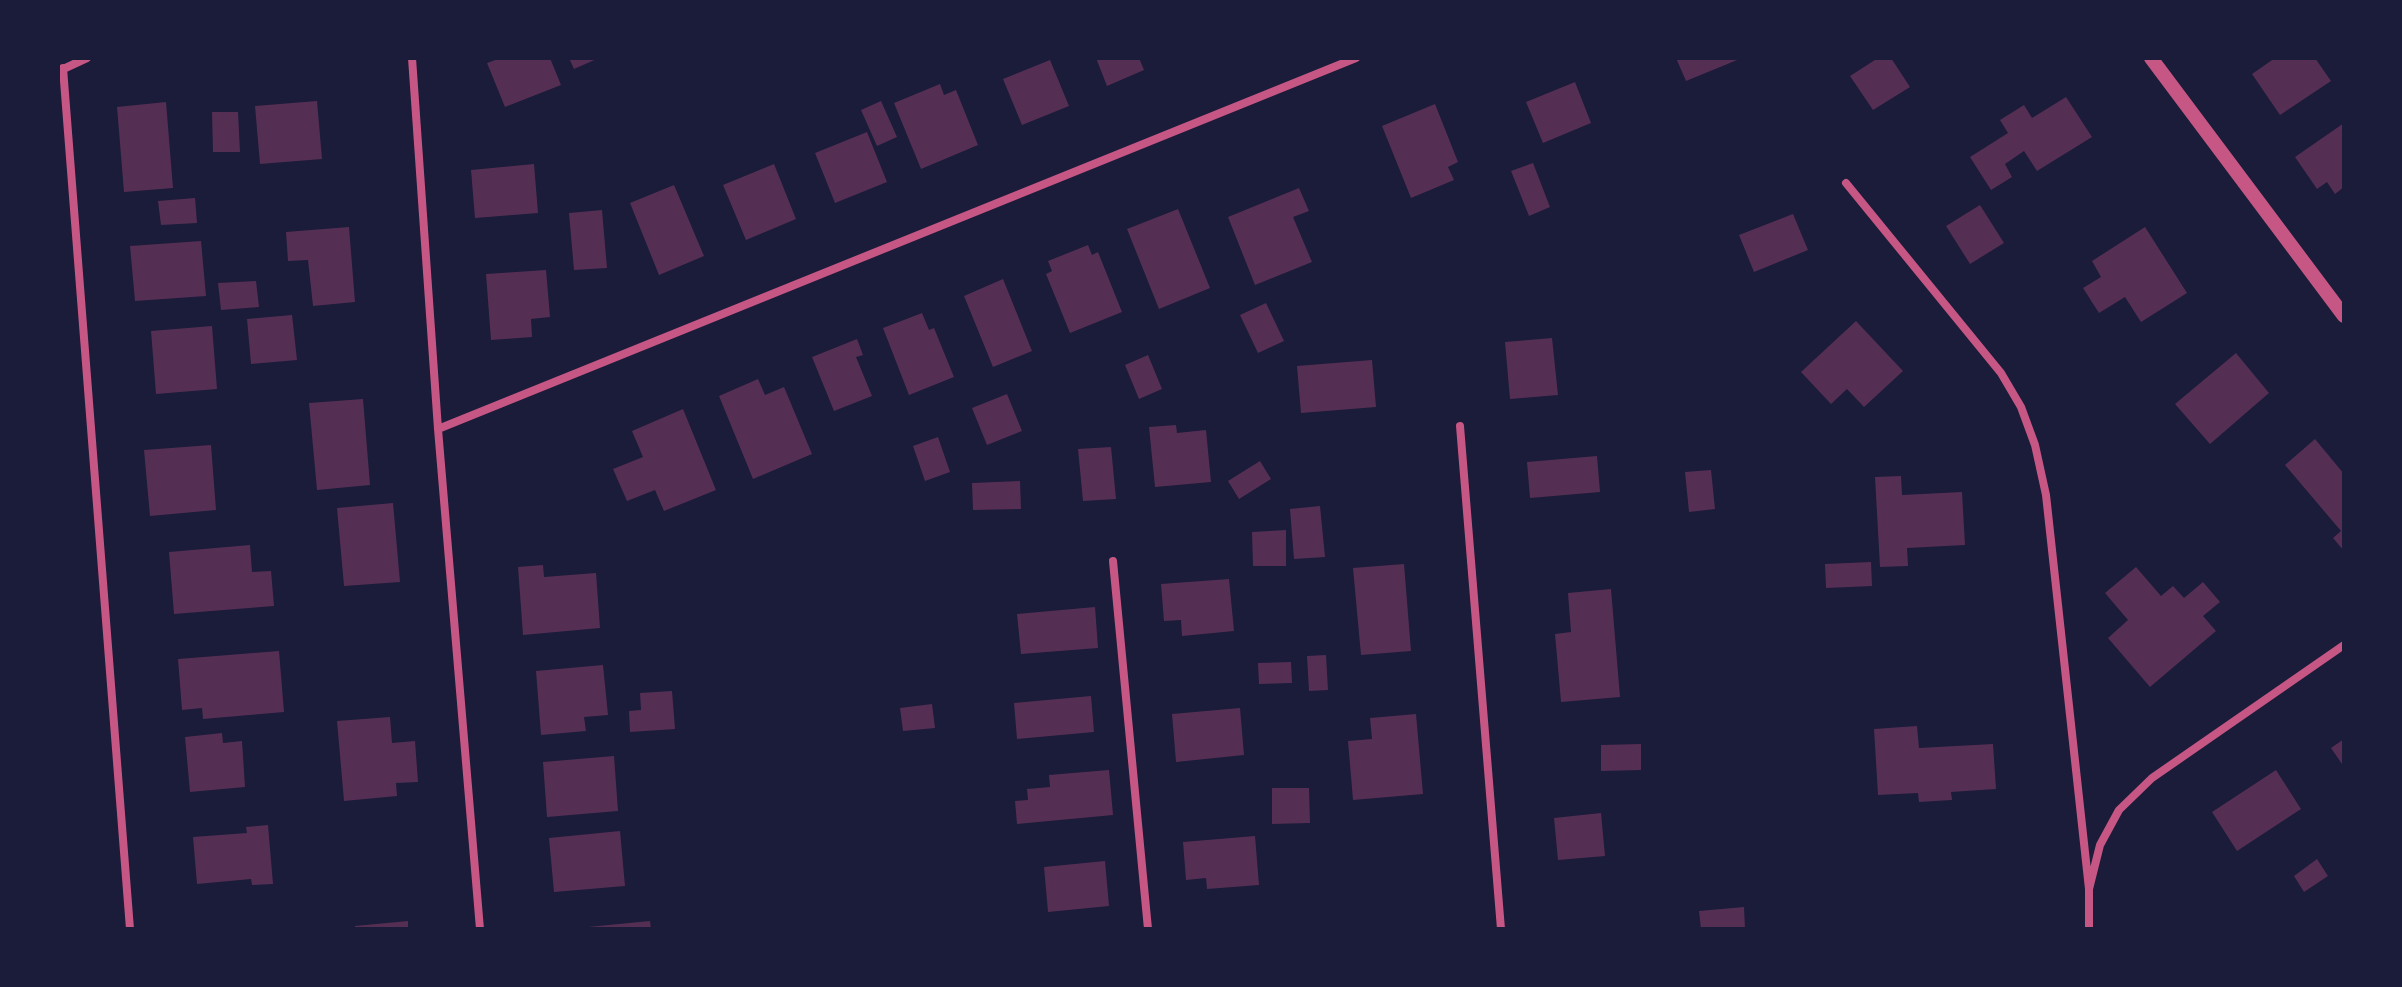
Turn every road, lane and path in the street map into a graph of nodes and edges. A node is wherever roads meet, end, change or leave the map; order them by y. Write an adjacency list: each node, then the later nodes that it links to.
1 (87, 58): 5 (street)
2 (412, 58): 9 (street)
3 (1356, 58): 9 (street)
4 (2151, 58): 7 (street)
5 (61, 70): 13 (street)
6 (1846, 183): 12 (street)
7 (2344, 316)
8 (1460, 426): 16 (street)
9 (438, 429): 14 (street)
10 (1113, 561): 15 (street)
11 (2344, 645): 12 (street)
12 (2089, 889): 17 (street)
13 (130, 929)
14 (480, 929)
15 (1148, 929)
16 (1501, 929)
17 (2089, 929)

